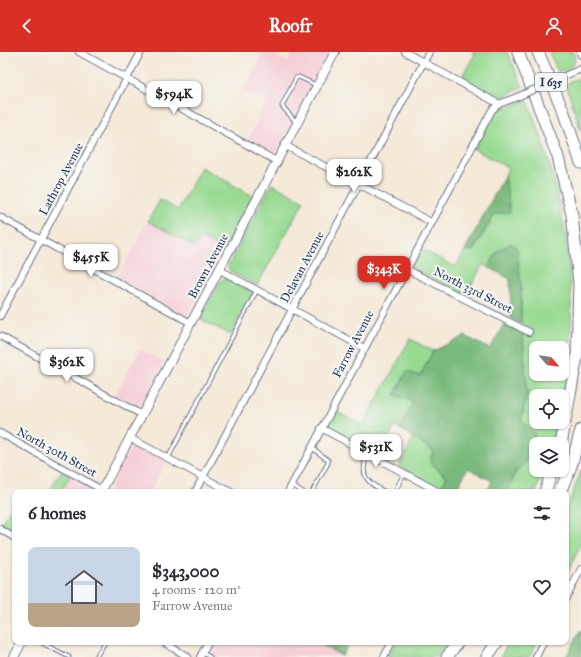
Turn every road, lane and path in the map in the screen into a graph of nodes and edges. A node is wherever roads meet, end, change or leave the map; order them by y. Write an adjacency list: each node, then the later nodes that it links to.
1 (79, 52): 12 (street)
2 (141, 52): 12 (street, Lathrop Avenue)
3 (336, 52): 13 (main road, Brown Avenue)
4 (405, 52): 10 (street)
5 (429, 52): 10 (street, Delavan Avenue)
6 (518, 52): 36 (highway, I 635)
7 (538, 52): 18 (highway, I 635)
8 (580, 52): 9 (street)
9 (581, 55)
10 (424, 62): 14 (street); 19 (street, Delavan Avenue)
11 (581, 69): 14 (street, bridge)
12 (127, 78): 17 (street); 22 (street, Lathrop Avenue)
13 (318, 86): 15 (main road, Brown Avenue); 15 (lane)
14 (499, 104): 21 (street, Farrow Avenue)
15 (298, 123): 16 (main road, Brown Avenue)
16 (286, 146): 17 (main road, Brown Avenue); 19 (street)
17 (278, 162): 24 (main road, Brown Avenue)
18 (581, 164)
19 (358, 185): 21 (street); 26 (street, Delavan Avenue)
20 (0, 217): 22 (street)
21 (430, 222): 23 (street, Farrow Avenue)
22 (41, 240): 27 (street, Lathrop Avenue); 28 (street)
23 (406, 268): 29 (street, North 33rd Street); 31 (street, Farrow Avenue)
24 (220, 270): 25 (street); 28 (main road, Brown Avenue)
25 (257, 290): 26 (street); 40 (lane)
26 (292, 309): 31 (street); 42 (street, Delavan Avenue)
27 (0, 316)
28 (191, 323): 32 (main road, Brown Avenue)
29 (529, 332)
30 (0, 336): 32 (street)
31 (364, 348): 33 (street, Farrow Avenue)
32 (142, 415): 37 (main road, Brown Avenue)
33 (321, 428): 38 (street, Farrow Avenue); 39 (street)
34 (581, 430): 56 (highway)
35 (0, 433): 45 (street, North 30th Street)
36 (562, 437)
37 (130, 438): 40 (street); 46 (main road, Brown Avenue)
38 (311, 447): 44 (street, Farrow Avenue); 51 (lane)
39 (367, 453): 41 (street); 52 (lane)
40 (168, 458): 42 (street)
41 (404, 473): 53 (lane); 54 (street)
42 (203, 477): 47 (street, Delavan Avenue); 48 (street)
43 (550, 477): 55 (highway)
44 (291, 485): 49 (street, Farrow Avenue); 50 (lane)
45 (98, 489)
46 (103, 489)
47 (197, 489)
48 (225, 489)
49 (289, 489)
50 (297, 489)
51 (314, 489)
52 (380, 489)
53 (396, 489)
54 (434, 489)
55 (546, 489)
56 (561, 489)
57 (0, 530): 58 (street)
58 (12, 536)
59 (580, 572): 60 (street)
60 (569, 592)
61 (20, 645): 72 (main road)
62 (46, 645): 73 (lane)
63 (102, 645): 74 (lane)
64 (168, 645): 75 (street)
65 (206, 645): 71 (street)
66 (390, 645): 77 (street)
67 (456, 645): 78 (highway)
68 (495, 645): 79 (highway)
69 (496, 645): 80 (highway)
70 (542, 645): 81 (street)
71 (201, 655): 76 (lane)
72 (14, 657)
73 (69, 657)
74 (96, 657)
75 (188, 657)
76 (210, 657)
77 (384, 657)
78 (447, 657)
79 (488, 657)
80 (491, 657)
81 (536, 657)

